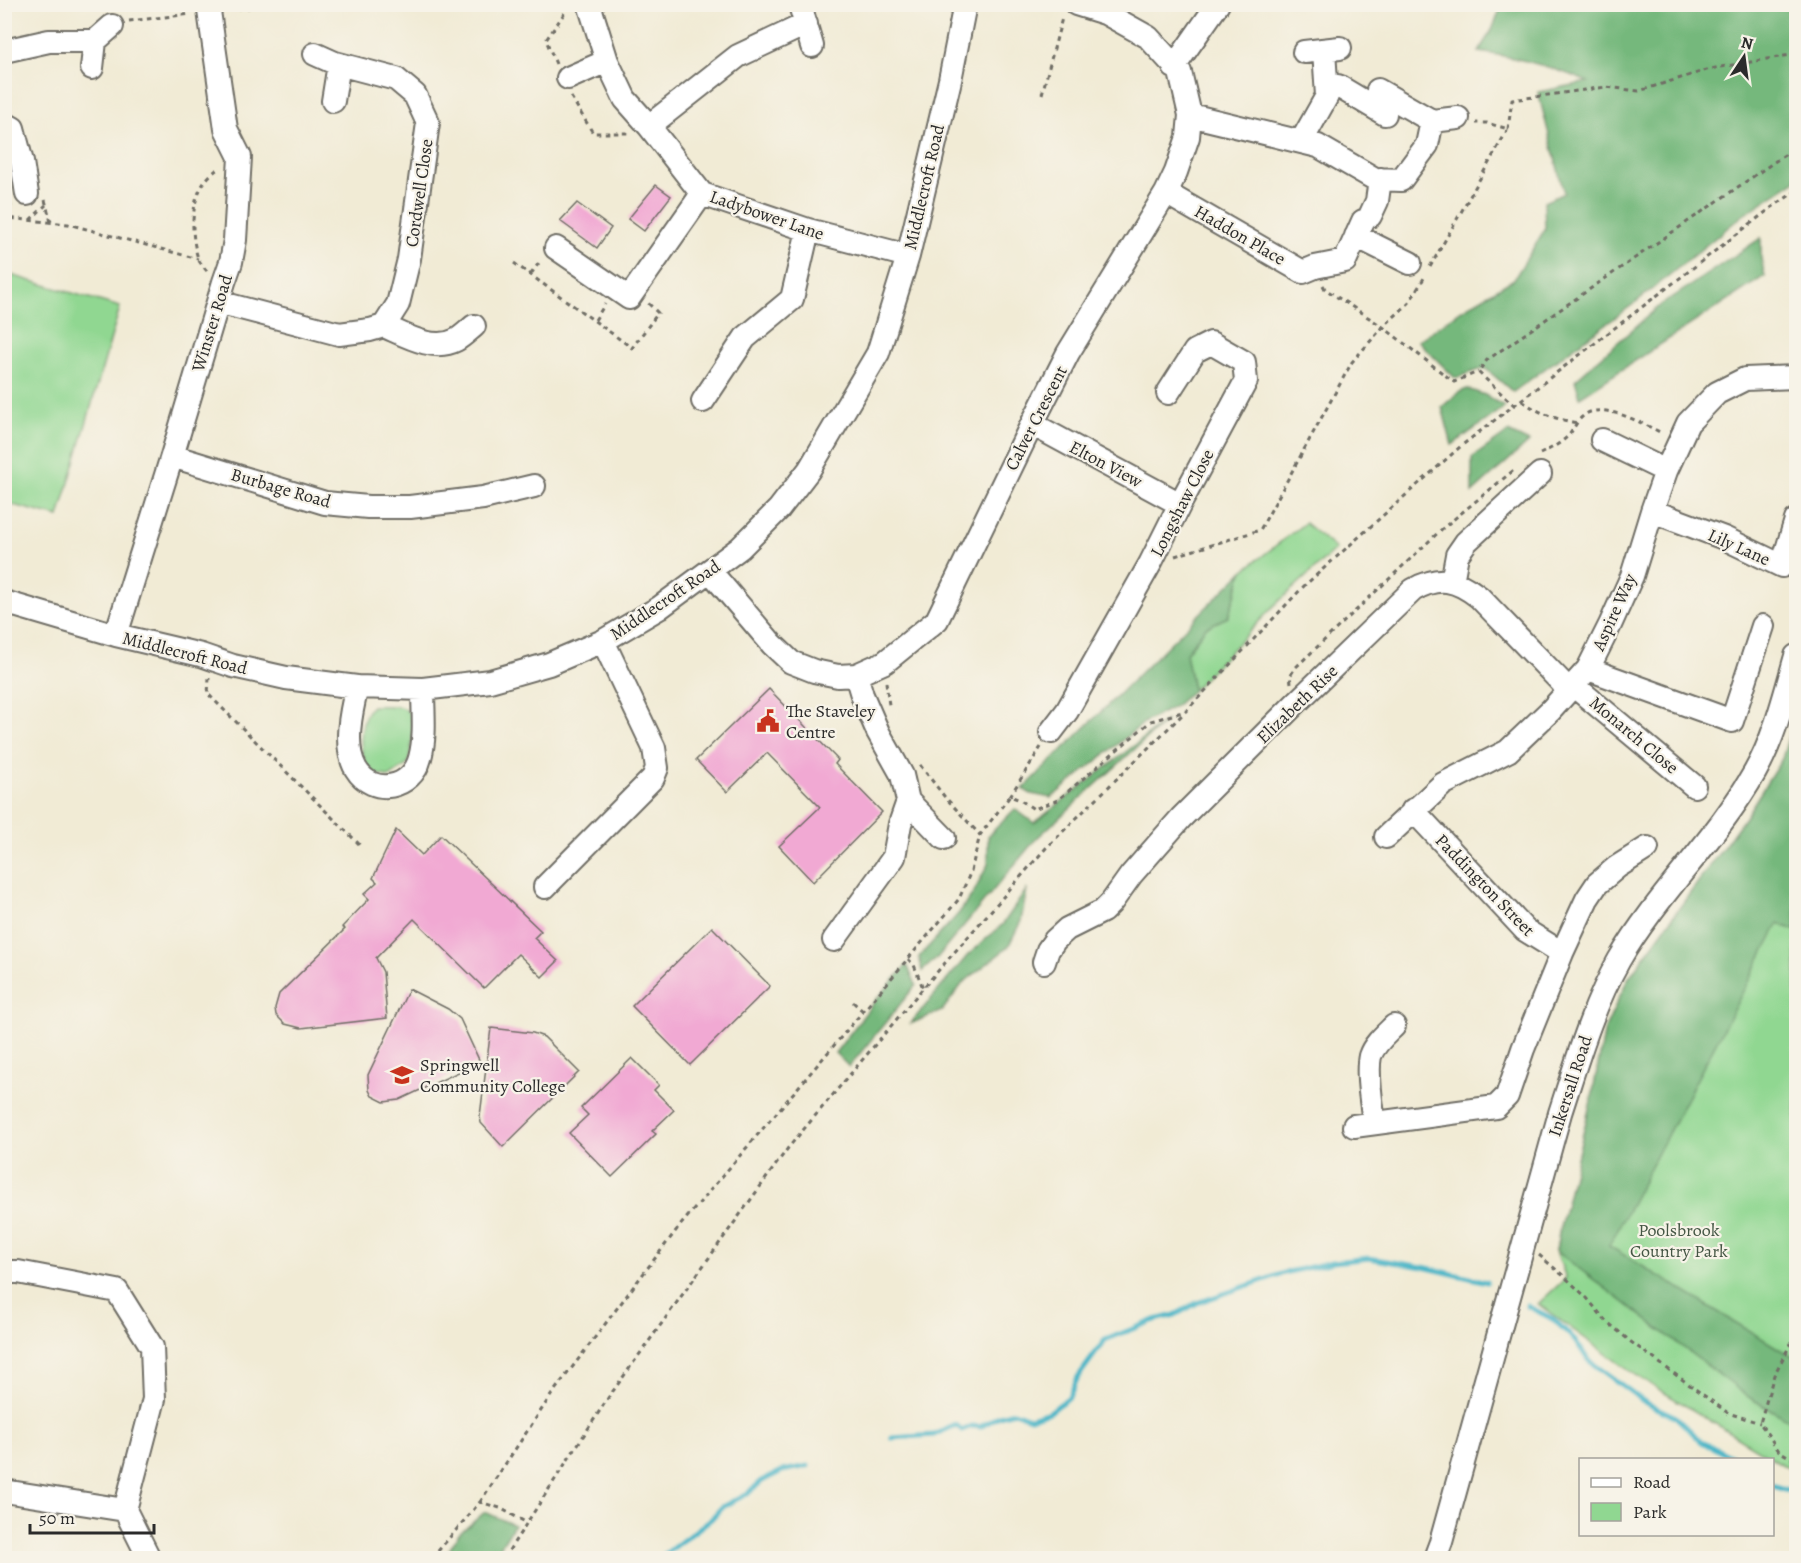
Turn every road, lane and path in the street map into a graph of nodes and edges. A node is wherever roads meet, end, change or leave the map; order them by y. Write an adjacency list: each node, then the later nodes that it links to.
1 (283, 4): 5 (path)
2 (589, 4): 13 (street, Ladybower Lane)
3 (965, 4): 42 (street, Middlecroft Road)
4 (1218, 4): 15 (street)
5 (208, 8): 8 (path); 32 (street)
6 (1070, 10): 15 (street, Calver Crescent); 20 (path)
7 (806, 25): 28 (street)
8 (112, 29): 10 (street); 16 (street)
9 (1323, 50): 18 (street)
10 (4, 51)
11 (315, 54): 14 (street, Cordwell Close)
12 (1797, 54): 29 (path)
13 (607, 61): 17 (street); 28 (street, Ladybower Lane)
14 (339, 64): 21 (street); 49 (street, Cordwell Close)
15 (1174, 67): 23 (street, Calver Crescent)
16 (92, 68)
17 (568, 78)
18 (1327, 86): 22 (street); 30 (street)
19 (1378, 90): 25 (street)
20 (1042, 94)
21 (333, 101)
22 (1385, 114)
23 (1190, 115): 30 (street); 35 (street, Calver Crescent)
24 (1458, 118): 25 (street)
25 (1432, 121): 33 (street)
26 (4, 123): 37 (street)
27 (1488, 123): 29 (path)
28 (649, 126): 36 (street, Ladybower Lane)
29 (1508, 129): 46 (path)
30 (1301, 142): 33 (street)
31 (1797, 147): 52 (path)
32 (240, 157): 43 (path); 47 (street, Winster Road)
33 (1380, 179): 39 (street)
34 (1797, 191): 55 (path)
35 (1166, 193): 45 (street, Haddon Place); 59 (street, Calver Crescent)
36 (702, 194): 40 (street, Ladybower Lane); 48 (street)
37 (29, 199): 38 (path); 38 (path)
38 (30, 220): 43 (path)
39 (1363, 224): 45 (street); 46 (street)
40 (808, 230): 42 (street, Ladybower Lane); 56 (street)
41 (556, 248): 48 (street)
42 (908, 256): 69 (street, Middlecroft Road)
43 (198, 259): 47 (path)
44 (514, 263): 48 (path)
45 (1315, 267): 51 (path)
46 (1421, 270): 51 (path)
47 (221, 292): 49 (street); 61 (street, Winster Road)
48 (635, 296)
49 (384, 326): 50 (street)
50 (474, 326)
51 (1383, 327): 52 (path); 68 (path)
52 (1478, 372): 57 (path)
53 (1797, 377): 62 (street, Aspire Way)
54 (1168, 393): 65 (street, Longshaw Close)
55 (1522, 400): 57 (path); 58 (path)
56 (703, 401)
57 (1515, 406): 82 (path)
58 (1578, 423)
59 (1032, 424): 65 (street, Elton View); 77 (street, Calver Crescent)
60 (1602, 440): 62 (street)
61 (172, 456): 64 (street, Burbage Road); 73 (street, Winster Road)
62 (1666, 471): 66 (street, Aspire Way)
63 (1540, 474): 70 (street)
64 (534, 486)
65 (1180, 504): 68 (street, Longshaw Close)
66 (1652, 511): 67 (street, Lily Lane); 79 (street, Aspire Way)
67 (1797, 520)
68 (1150, 564): 84 (street, Longshaw Close)
69 (710, 571): 74 (street, Middlecroft Road); 78 (street, Calver Crescent)
70 (1452, 582): 79 (street); 99 (street, Elizabeth Rise)
71 (4, 603): 73 (street, Middlecroft Road)
72 (1763, 626): 79 (street)
73 (116, 635): 76 (street, Middlecroft Road)
74 (603, 641): 81 (street, Middlecroft Road); 95 (street)
75 (1797, 656): 104 (street, Inkersall Road)
76 (210, 658): 80 (street, Middlecroft Road); 93 (path)
77 (885, 662): 78 (street, Calver Crescent); 83 (path)
78 (856, 675): 88 (street)
79 (1577, 681): 86 (street, Monarch Close); 89 (street, Aspire Way)
80 (357, 687): 81 (street, Middlecroft Road); 81 (street)
81 (423, 689)
82 (1187, 710): 87 (path); 100 (path)
83 (889, 715)
84 (1052, 732): 87 (path)
85 (917, 761): 90 (path)
86 (1694, 786)
87 (1010, 796): 90 (path)
88 (908, 801): 92 (street); 96 (street)
89 (1413, 810): 91 (street, Aspire Way); 97 (street, Paddington Street)
90 (980, 835): 98 (path)
91 (1386, 837)
92 (944, 838)
93 (361, 846)
94 (1647, 848): 97 (street)
95 (545, 886)
96 (834, 940)
97 (1562, 953): 103 (street)
98 (908, 959): 100 (path); 102 (path)
99 (1044, 962)
100 (923, 988): 112 (path)
101 (853, 1002): 102 (path)
102 (862, 1011): 110 (path)
103 (1394, 1026)
104 (1524, 1243): 107 (path); 116 (street, Inkersall Road)
105 (4, 1272): 111 (street)
106 (1797, 1334): 107 (path)
107 (1760, 1423): 108 (path)
108 (1797, 1461)
109 (4, 1491): 111 (street)
110 (480, 1502): 112 (path); 114 (path)
111 (125, 1510): 113 (street)
112 (527, 1523): 115 (path)
113 (149, 1558)
114 (432, 1558)
115 (504, 1558)
116 (1435, 1558)

